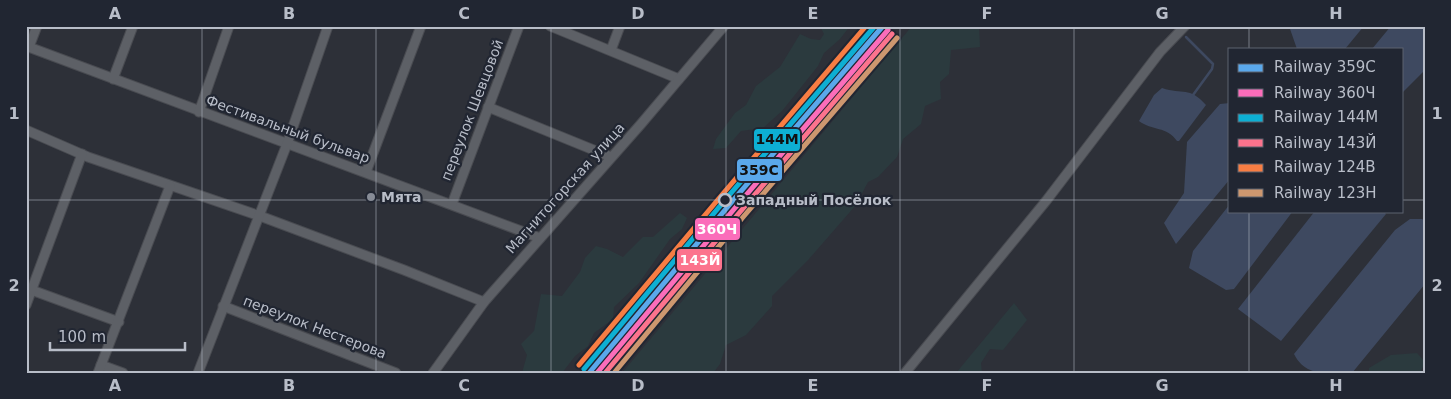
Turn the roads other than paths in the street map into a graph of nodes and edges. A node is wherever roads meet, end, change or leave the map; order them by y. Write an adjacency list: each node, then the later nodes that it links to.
1 (37, 26): 11 (street)
2 (133, 26): 13 (street)
3 (229, 26): 16 (street)
4 (421, 26): 21 (street)
5 (519, 26): 15 (street, переулок Шевцовой)
6 (550, 26): 12 (street)
7 (620, 26): 12 (street)
8 (724, 26): 14 (street, Магнитогорская улица)
9 (1184, 26): 36 (street)
10 (326, 27): 18 (street)
11 (28, 47): 13 (street, Фестивальный бульвар)
12 (611, 50): 14 (street)
13 (113, 79): 16 (street, Фестивальный бульвар)
14 (679, 79): 20 (street, Магнитогорская улица)
15 (488, 106): 20 (street); 23 (street, переулок Шевцовой)
16 (199, 112): 18 (street, Фестивальный бульвар)
17 (26, 130): 19 (street)
18 (287, 144): 21 (street, Фестивальный бульвар); 24 (street)
19 (82, 154): 22 (street); 26 (street)
20 (611, 157): 25 (street, Магнитогорская улица)
21 (366, 172): 23 (street, Фестивальный бульвар)
22 (170, 186): 24 (street); 30 (street)
23 (452, 204): 25 (street, Фестивальный бульвар)
24 (260, 216): 27 (street); 29 (street)
25 (540, 238): 27 (street, Магнитогорская улица)
26 (29, 289): 28 (street); 30 (street)
27 (484, 302): 35 (street, Магнитогорская улица)
28 (26, 305)
29 (224, 306): 33 (street); 34 (street, переулок Нестерова)
30 (119, 322): 31 (street)
31 (100, 369): 32 (street)
32 (123, 373)
33 (198, 373)
34 (396, 373)
35 (432, 373)
36 (905, 373)

